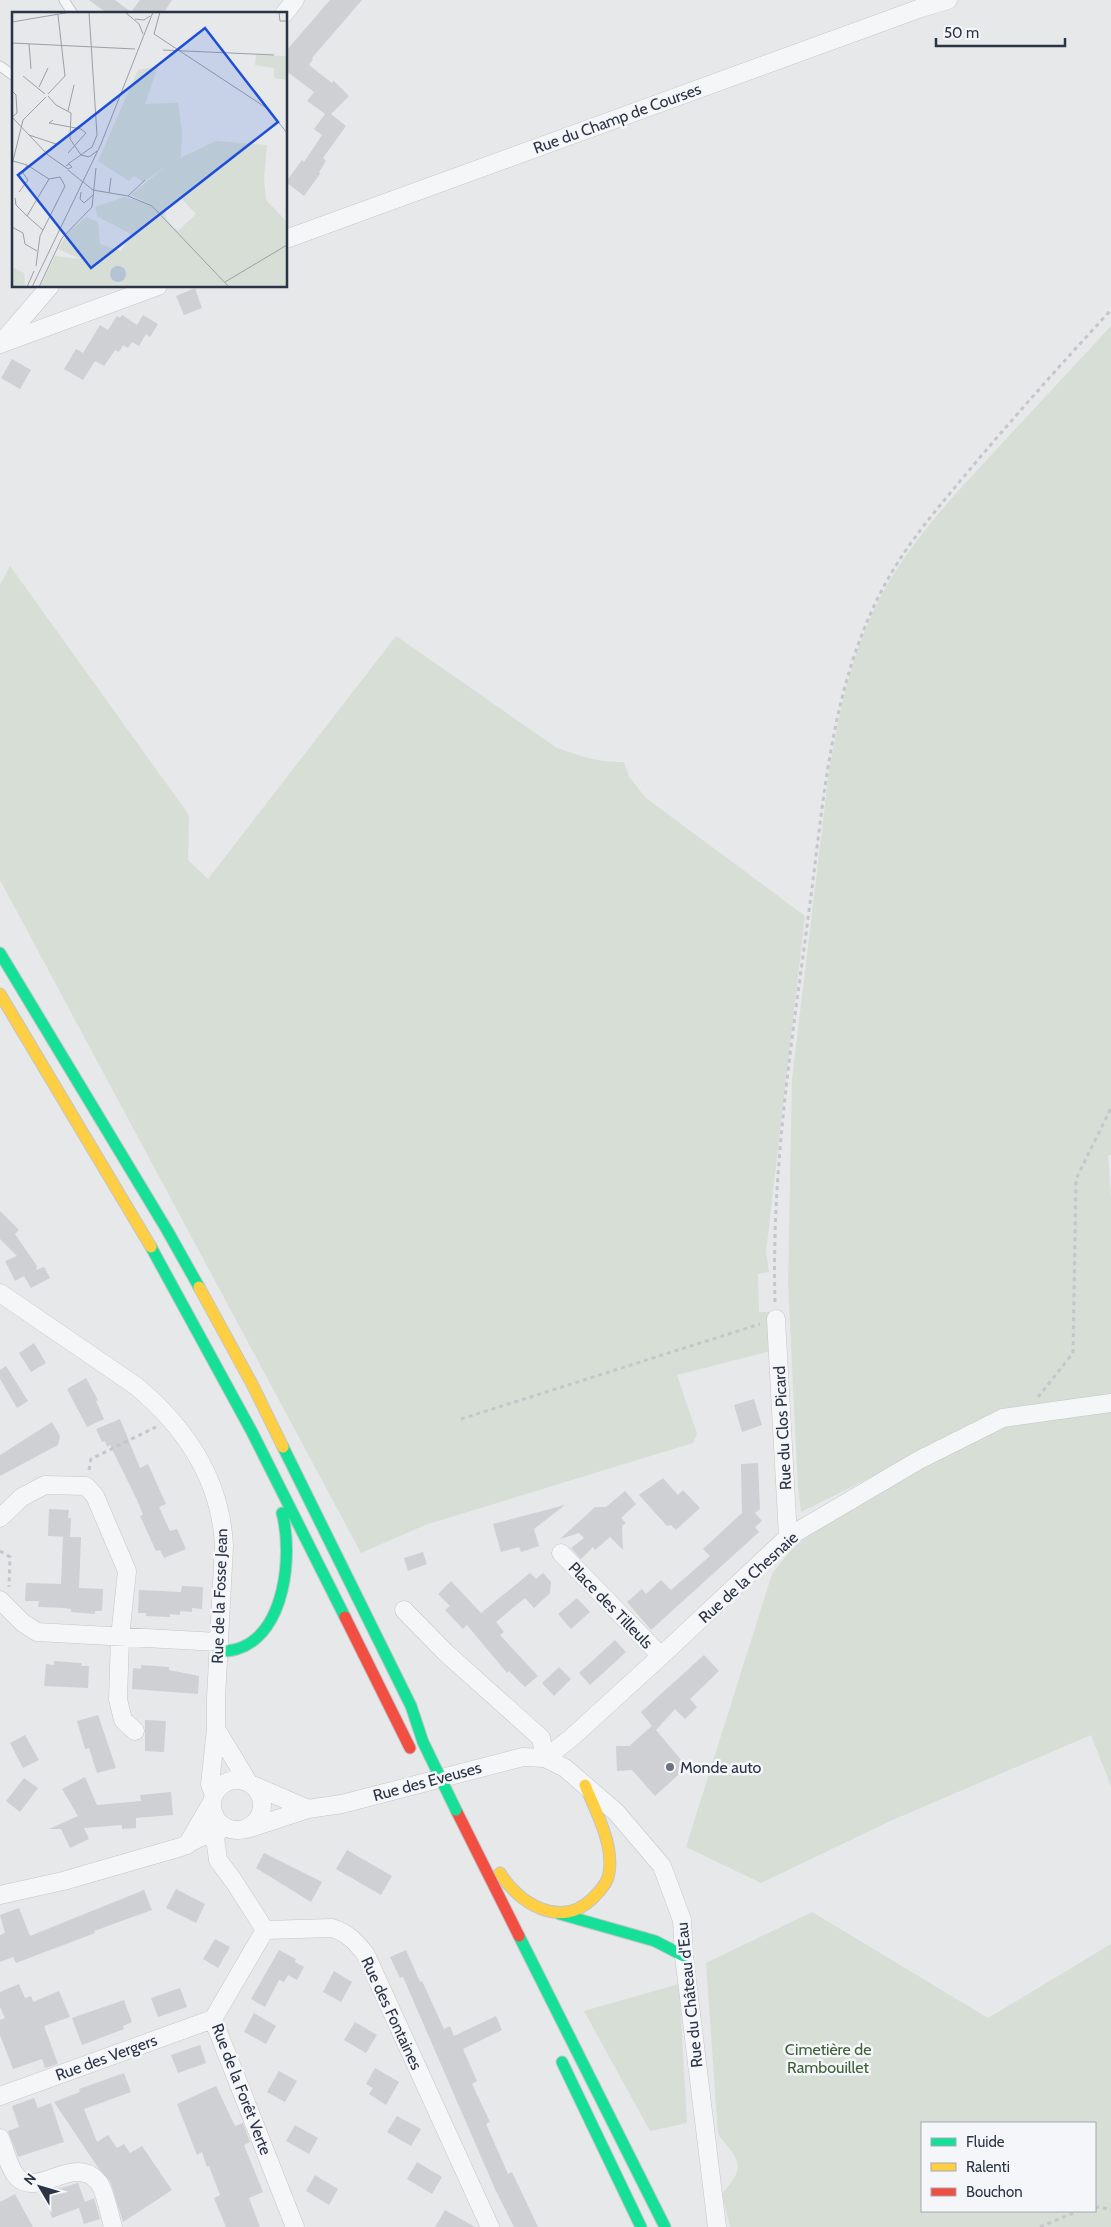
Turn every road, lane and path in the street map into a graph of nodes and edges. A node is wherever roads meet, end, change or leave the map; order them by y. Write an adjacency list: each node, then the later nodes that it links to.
1 (64, 0): 4 (lane)
2 (296, 0): 5 (street)
3 (948, 0): 8 (street, Rue du Champ de Courses)
4 (72, 12)
5 (286, 12)
6 (0, 66): 7 (lane)
7 (12, 75)
8 (288, 238)
9 (48, 288): 12 (street)
10 (153, 288): 12 (street)
11 (1111, 310): 17 (path)
12 (0, 344)
13 (0, 953): 42 (main road, bridge)
14 (0, 994): 19 (main road)
15 (1111, 1108): 20 (path)
16 (0, 1293): 21 (street, Rue de la Fosse Jean)
17 (776, 1320): 22 (path); 25 (street, Rue du Clos Picard)
18 (1111, 1403): 20 (street, Rue de la Chesnaie)
19 (241, 1412): 31 (main road); 35 (main road)
20 (1023, 1415): 25 (street, Rue de la Chesnaie)
21 (172, 1419): 23 (path); 31 (street, Rue de la Fosse Jean)
22 (461, 1419)
23 (86, 1486): 24 (street); 30 (street)
24 (0, 1518)
25 (788, 1537): 32 (street, Rue de la Chesnaie)
26 (0, 1551): 28 (path)
27 (561, 1553): 32 (street, Place des Tilleuls)
28 (4, 1604): 30 (street)
29 (404, 1610): 36 (street)
30 (120, 1637): 31 (street); 34 (street)
31 (218, 1647): 33 (street, Rue de la Fosse Jean)
32 (661, 1656): 36 (street, Rue de la Chesnaie)
33 (216, 1729): 38 (street); 41 (street, Rue de la Fosse Jean)
34 (135, 1731)
35 (412, 1752)
36 (545, 1758): 39 (street, Rue du Château d'Eau); 43 (street, Rue des Eveuses)
37 (422, 1773): 40 (main road)
38 (252, 1784): 41 (street); 43 (street); 44 (street)
39 (585, 1785): 49 (main road); 51 (street, Rue du Château d'Eau)
40 (431, 1790)
41 (213, 1798): 44 (street); 45 (street)
42 (461, 1807): 49 (main road); 63 (main road)
43 (308, 1810): 44 (street, Rue des Eveuses)
44 (230, 1827): 45 (street, Rue des Eveuses); 46 (street); 47 (street)
45 (186, 1845): 46 (street); 48 (street, Rue des Eveuses)
46 (218, 1860): 47 (street)
47 (234, 1880): 50 (street)
48 (0, 1895)
49 (560, 1914): 51 (main road)
50 (264, 1930): 52 (street, Rue de la Forêt Verte); 61 (street, Rue des Fontaines)
51 (684, 1956): 64 (street, Rue du Château d'Eau)
52 (213, 2019): 54 (street, Rue des Vergers); 60 (street, Rue de la Forêt Verte)
53 (558, 2053): 62 (main road)
54 (0, 2096)
55 (0, 2138): 59 (street)
56 (1096, 2208): 57 (path)
57 (1111, 2208)
58 (1076, 2212): 65 (path)
59 (113, 2227)
60 (295, 2227)
61 (490, 2227)
62 (641, 2227)
63 (665, 2227)
64 (717, 2227)
65 (1040, 2227)

